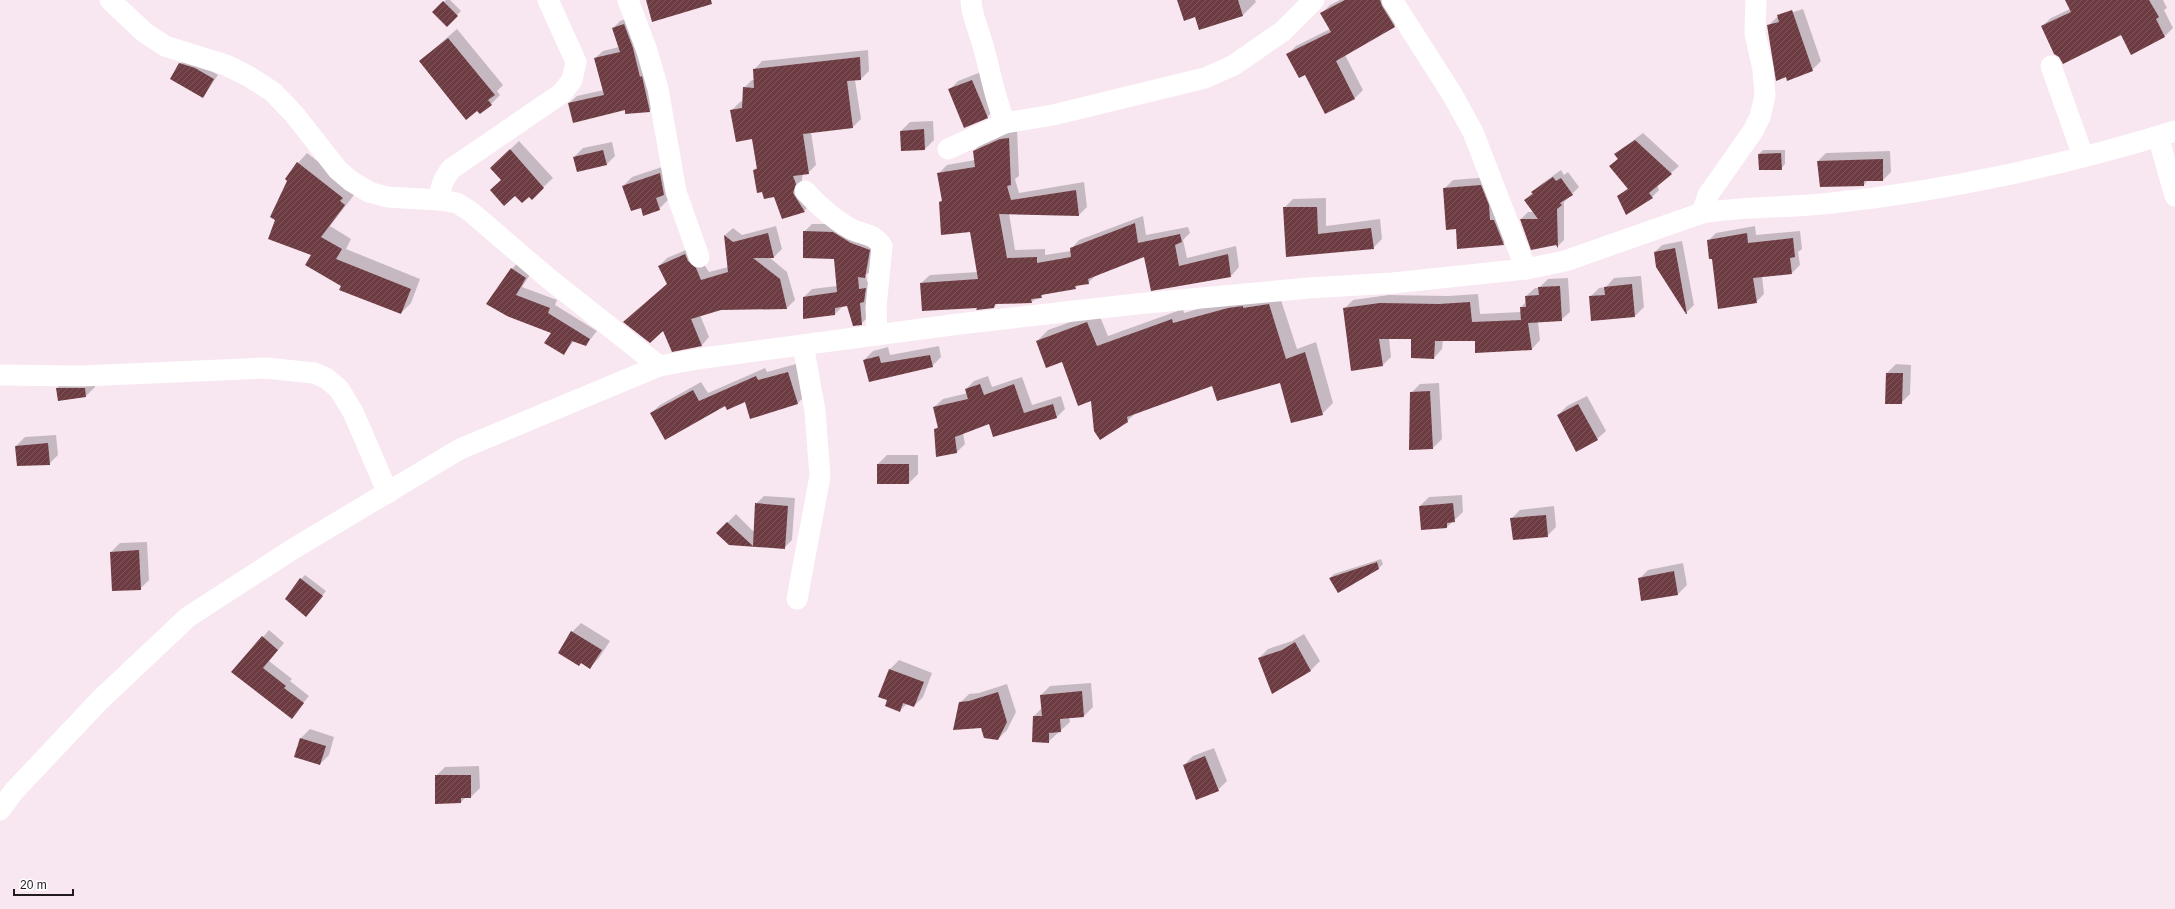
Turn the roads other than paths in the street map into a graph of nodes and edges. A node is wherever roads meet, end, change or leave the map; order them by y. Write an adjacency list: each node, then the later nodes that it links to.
1 (110, 0): 15 (street)
2 (548, 0): 15 (street)
3 (628, 0): 17 (street)
4 (971, 0): 9 (street)
5 (1314, 0): 9 (street)
6 (1392, 0): 18 (street)
7 (1756, 0): 16 (street)
8 (2051, 66): 12 (street)
9 (1005, 123): 11 (street)
10 (2167, 134): 12 (street); 14 (street)
11 (948, 150)
12 (2083, 156): 16 (street)
13 (804, 191): 19 (street)
14 (2175, 196)
15 (440, 200): 21 (street)
16 (1702, 213): 18 (street)
17 (699, 257)
18 (1526, 269): 19 (street)
19 (877, 335): 20 (street)
20 (803, 345): 21 (street); 24 (street)
21 (659, 366): 23 (street)
22 (0, 375): 23 (street)
23 (388, 493): 25 (street)
24 (797, 599)
25 (0, 810)

